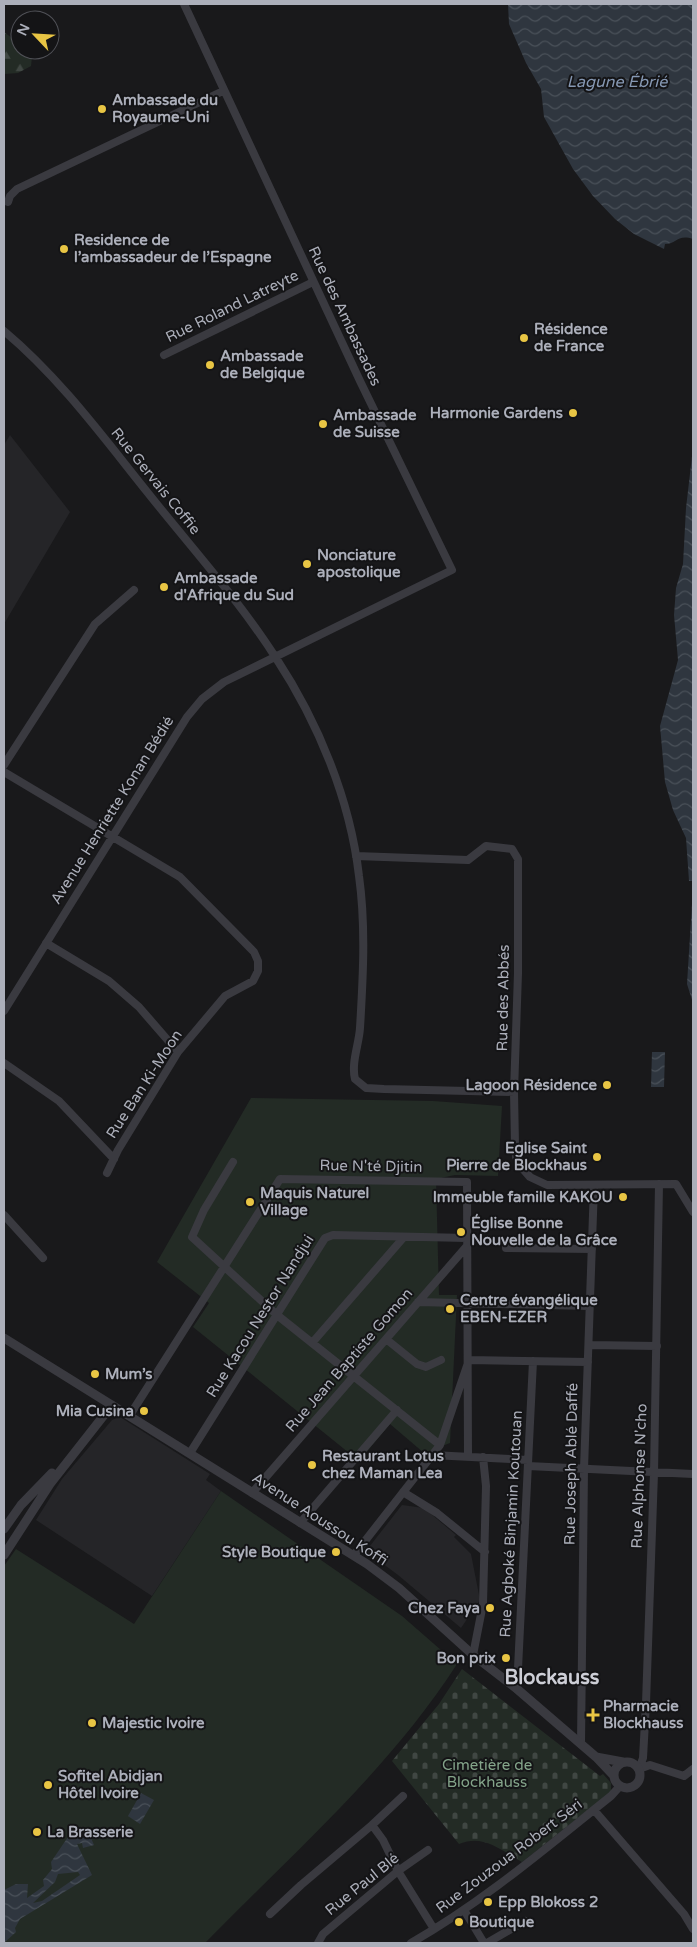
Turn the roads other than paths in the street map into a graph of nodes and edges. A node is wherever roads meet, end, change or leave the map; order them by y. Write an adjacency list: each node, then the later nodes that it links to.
1 (184, 4): 2 (street, Rue des Ambassades)
2 (223, 91): 3 (street); 4 (street, Rue des Ambassades)
3 (8, 202)
4 (313, 282): 6 (street, Rue Roland Latreyte); 8 (street, Rue des Ambassades)
5 (4, 331): 8 (street, Rue Gervais Coffie)
6 (164, 355)
7 (134, 590): 9 (street)
8 (276, 657): 11 (street, Avenue Henriette Konan Bédié); 12 (street, Rue Gervais Coffie)
9 (4, 765)
10 (4, 772): 11 (street)
11 (112, 837): 13 (street, Avenue Henriette Konan Bédié); 15 (street, Rue Ban Ki-Moon)
12 (356, 856): 17 (street, Rue Gervais Coffie); 17 (street, Rue des Abbés)
13 (46, 943): 14 (street, Avenue Henriette Konan Bédié); 15 (street)
14 (4, 1011)
15 (178, 1052): 18 (street, Rue Ban Ki-Moon)
16 (4, 1063): 18 (street)
17 (514, 1092): 22 (street, Rue des Abbés)
18 (114, 1158): 20 (street, Rue Ban Ki-Moon)
19 (233, 1162): 30 (street)
20 (107, 1173)
21 (659, 1184): 22 (street, Rue des Abbés); 23 (street, Rue des Abbés); 39 (street, Rue Alphonse N'cho)
22 (594, 1186): 28 (street, Rue Joseph Ablé Daffé)
23 (693, 1212)
24 (4, 1215): 29 (street)
25 (404, 1237): 26 (street, Rue Kacou Nestor Nandjui); 34 (street, Rue Kacou Nestor Nandjui); 37 (street)
26 (467, 1242): 30 (street, Rue N'té Djitin); 31 (street, Rue Jean Baptiste Gomon); 32 (street, Rue N'té Djitin)
27 (506, 1248): 28 (street)
28 (592, 1249): 33 (street, Rue Joseph Ablé Daffé)
29 (43, 1258)
30 (224, 1267): 34 (street); 47 (street, Rue N'té Djitin)
31 (418, 1302): 32 (street); 36 (street, Rue Jean Baptiste Gomon)
32 (468, 1302): 33 (street); 41 (street, Rue N'té Djitin)
33 (589, 1306): 38 (street, Rue Joseph Ablé Daffé)
34 (277, 1314): 37 (street); 50 (street, Rue Kacou Nestor Nandjui)
35 (4, 1338): 45 (street, Avenue Aoussou Koffi)
36 (386, 1339): 40 (street); 44 (street, Rue Jean Baptiste Gomon)
37 (312, 1343): 44 (street)
38 (589, 1345): 39 (street); 43 (street, Rue Joseph Ablé Daffé)
39 (656, 1346): 56 (street, Rue Alphonse N'cho)
40 (441, 1360)
41 (469, 1360): 42 (street); 48 (street); 52 (street, Rue N'té Djitin)
42 (533, 1361): 43 (street); 54 (street, Rue Agboké Binjamin Koutouan)
43 (588, 1362): 55 (street, Rue Joseph Ablé Daffé)
44 (353, 1377): 46 (street); 59 (street, Rue Jean Baptiste Gomon)
45 (112, 1405): 47 (street, Avenue Aoussou Koffi); 49 (street)
46 (397, 1410): 48 (street); 60 (street)
47 (130, 1415): 50 (street, Avenue Aoussou Koffi)
48 (440, 1445): 51 (street)
49 (74, 1452): 61 (street); 64 (street)
50 (190, 1453): 59 (street, Avenue Aoussou Koffi)
51 (432, 1455): 52 (street); 58 (street)
52 (468, 1456): 53 (street)
53 (483, 1457): 54 (street); 62 (street)
54 (528, 1463): 55 (street); 66 (street, Rue Agboké Binjamin Koutouan)
55 (584, 1469): 56 (street); 67 (street, Rue Joseph Ablé Daffé)
56 (654, 1473): 57 (street); 70 (street, Rue Alphonse N'cho)
57 (693, 1474)
58 (402, 1492): 62 (street); 63 (street)
59 (252, 1493): 60 (street, Avenue Aoussou Koffi)
60 (300, 1523): 63 (street, Avenue Aoussou Koffi)
61 (4, 1530)
62 (485, 1552): 65 (street)
63 (354, 1555): 65 (street, Avenue Aoussou Koffi)
64 (4, 1556)
65 (473, 1655): 66 (street, Avenue Aoussou Koffi)
66 (517, 1688): 67 (street, Avenue Aoussou Koffi)
67 (580, 1744): 68 (street, Avenue Aoussou Koffi)
68 (596, 1757): 69 (street, Avenue Aoussou Koffi); 72 (street, Avenue Aoussou Koffi)
69 (623, 1762): 70 (street); 72 (street)
70 (639, 1769): 71 (street); 73 (street)
71 (693, 1769)
72 (614, 1776): 73 (street)
73 (620, 1786): 75 (street, Rue Zouzoua Robert Séri)
74 (403, 1796): 76 (street)
75 (594, 1810): 79 (street, Rue Zouzoua Robert Séri); 83 (street)
76 (372, 1825): 78 (street); 80 (street)
77 (428, 1850): 78 (street, Rue Paul Blé)
78 (398, 1871): 82 (street); 84 (street, Rue Paul Blé)
79 (464, 1910): 82 (street, Rue Zouzoua Robert Séri); 86 (street)
80 (270, 1914)
81 (525, 1921): 86 (street)
82 (434, 1929): 85 (street, Rue Zouzoua Robert Séri)
83 (693, 1929)
84 (318, 1943)
85 (411, 1943)
86 (485, 1943)

